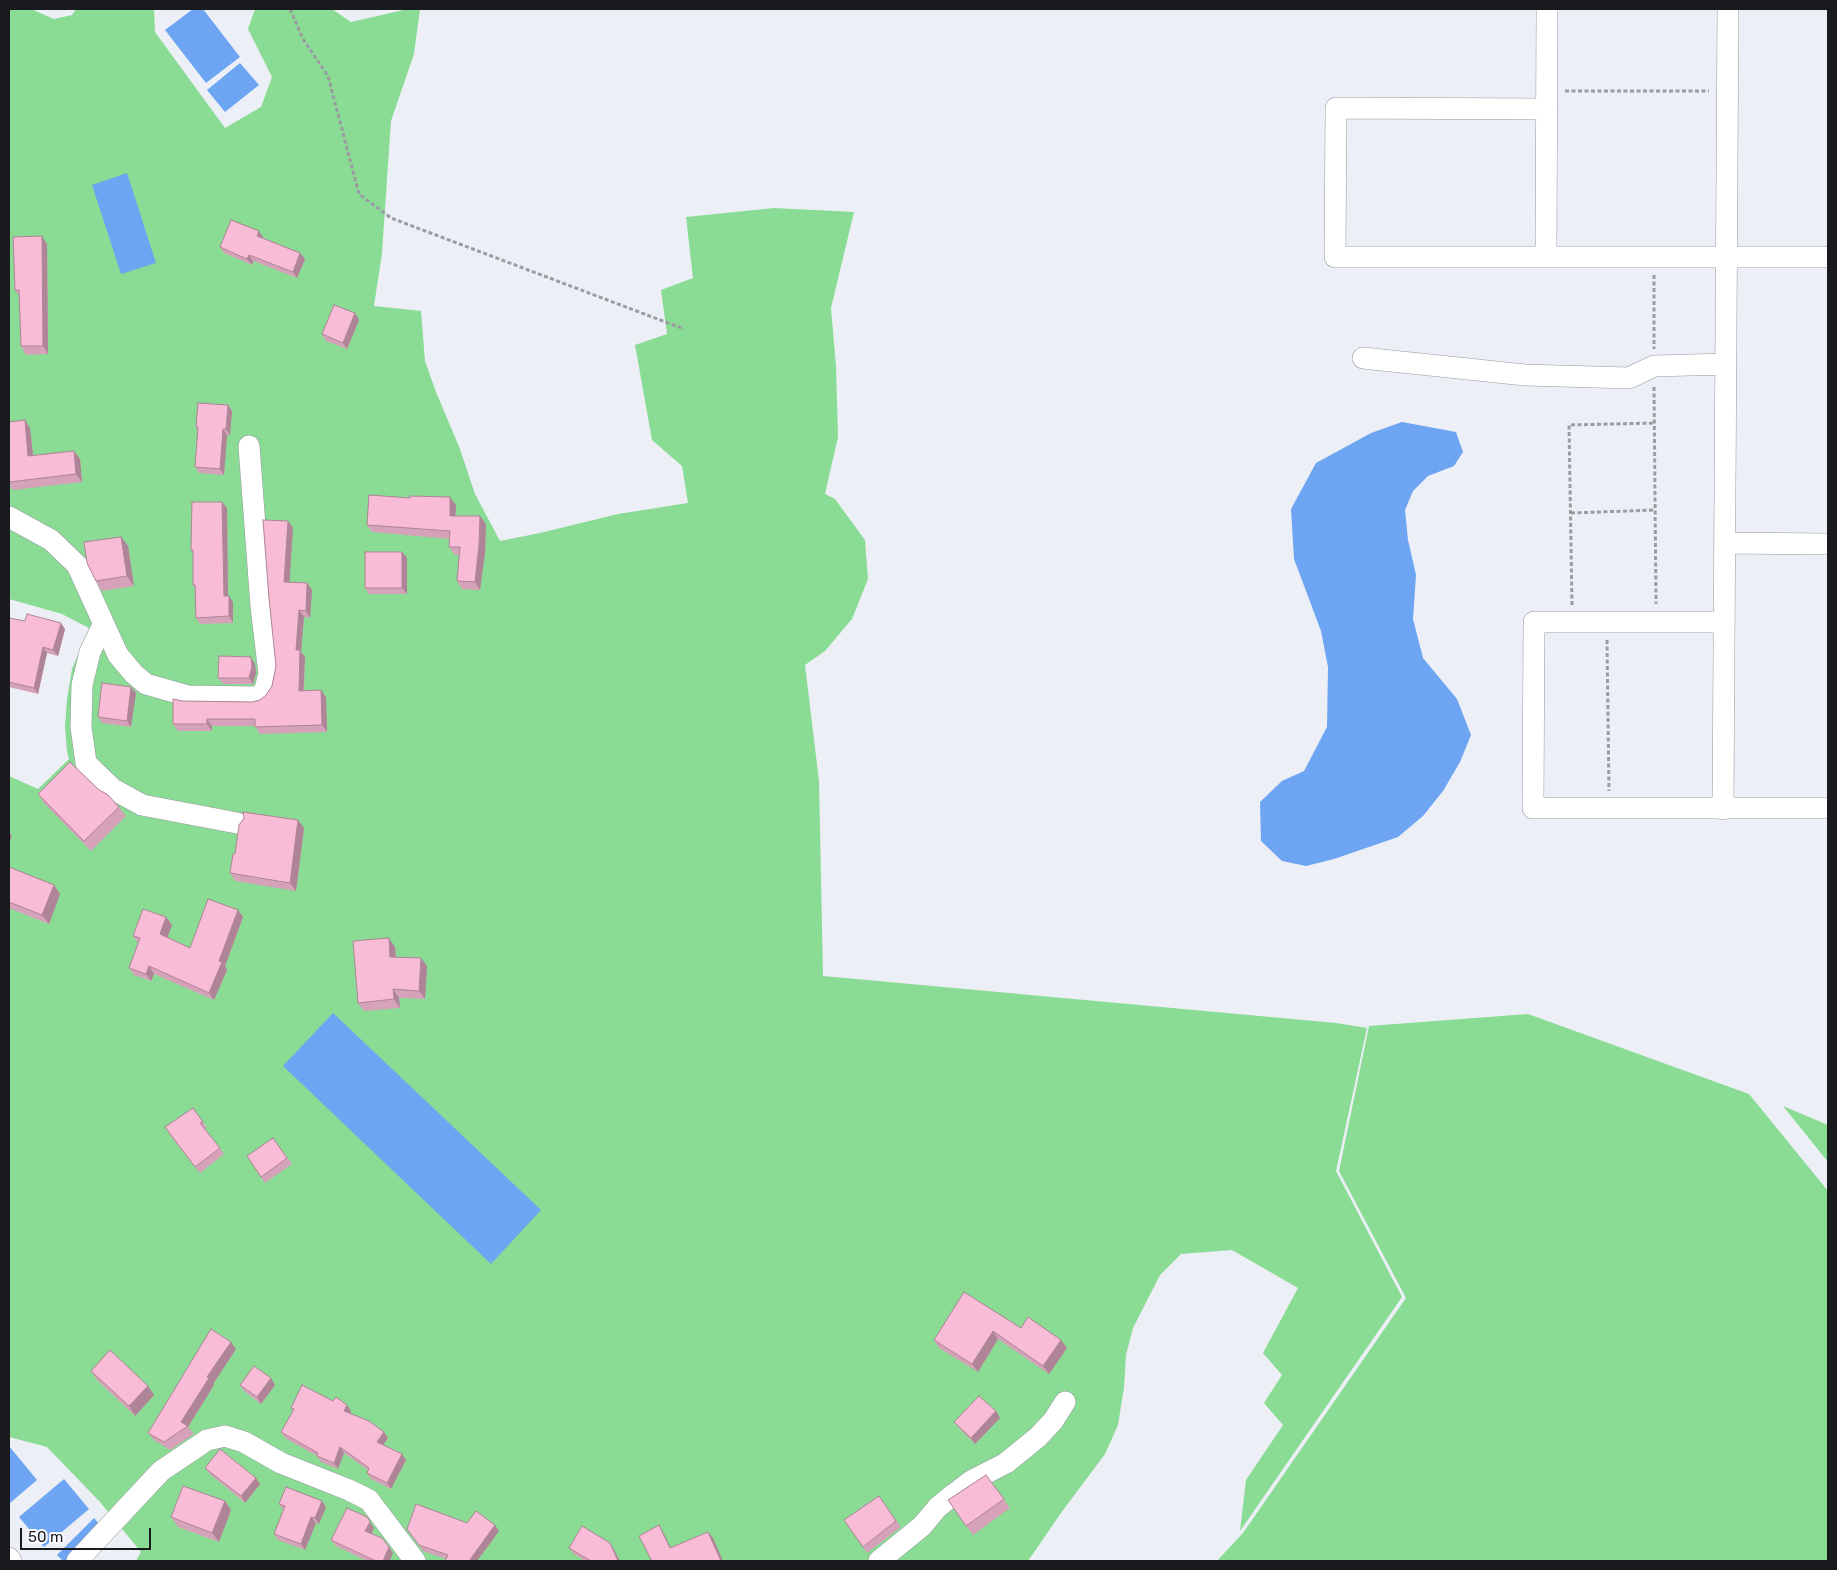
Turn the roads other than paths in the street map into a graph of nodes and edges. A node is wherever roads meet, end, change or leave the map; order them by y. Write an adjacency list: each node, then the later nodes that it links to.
1 (1547, 9): 3 (street)
2 (1728, 9): 5 (street)
3 (1547, 100): 4 (street); 4 (street)
4 (1546, 257): 5 (street)
5 (1726, 257): 6 (street); 8 (street)
6 (1828, 257)
7 (1363, 358): 8 (street)
8 (1726, 364): 11 (street)
9 (249, 446): 14 (street)
10 (9, 517): 14 (street)
11 (1725, 543): 12 (street); 13 (street)
12 (1828, 544)
13 (1724, 622): 15 (street); 15 (street)
14 (103, 625): 17 (street)
15 (1724, 808): 16 (street)
16 (1828, 808)
17 (237, 824)
18 (1065, 1402): 23 (street)
19 (9, 1558): 20 (street)
20 (11, 1561)
21 (77, 1561): 22 (street)
22 (415, 1561)
23 (878, 1561)

